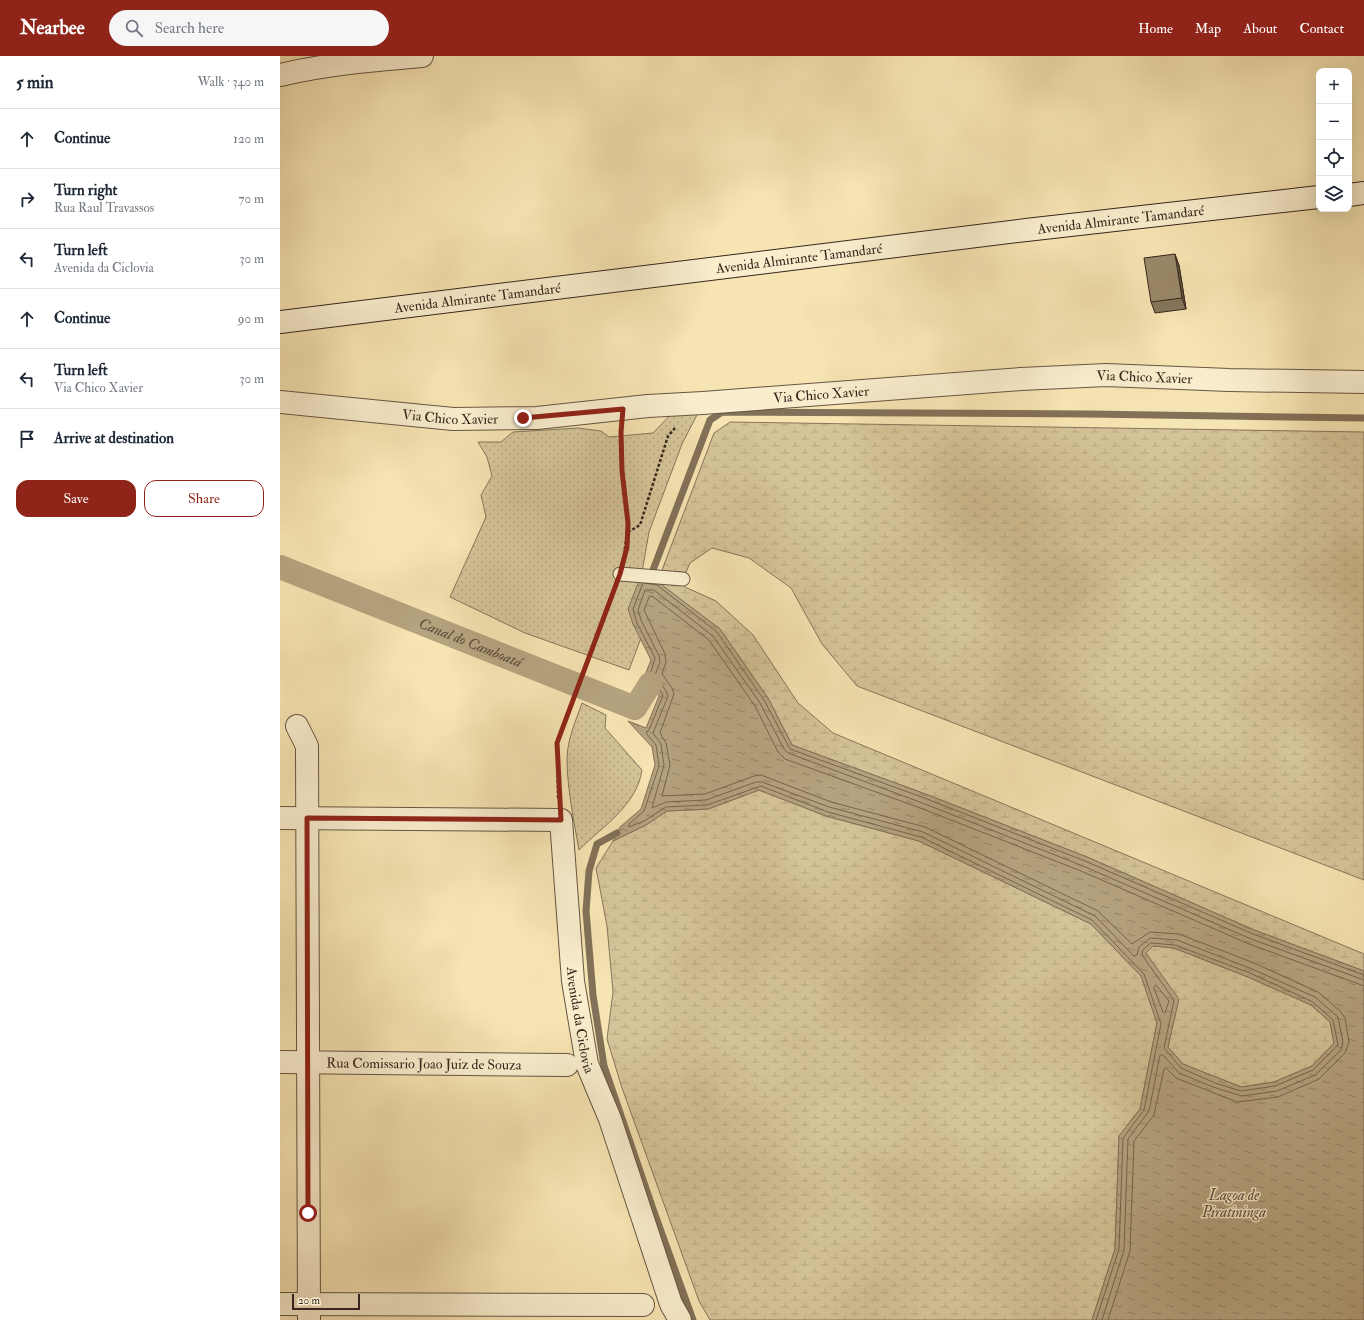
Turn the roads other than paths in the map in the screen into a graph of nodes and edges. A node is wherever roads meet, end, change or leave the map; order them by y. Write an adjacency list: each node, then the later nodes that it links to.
1 (422, 56): 2 (street)
2 (280, 76)
3 (1364, 193): 4 (street)
4 (1352, 195)
5 (1316, 197): 6 (street, Avenida Almirante Tamandaré)
6 (280, 322)
7 (1364, 382): 8 (street, Via Chico Xavier)
8 (280, 402)
9 (620, 574): 10 (lane)
10 (683, 579)
11 (297, 726): 13 (street)
12 (280, 818): 13 (street)
13 (307, 818): 15 (street); 20 (street, Avenida da Ciclovia)
14 (280, 1062): 15 (street, Rua Comissario Joao Juiz de Souza)
15 (308, 1063): 16 (street, Rua Comissario Joao Juiz de Souza); 19 (street)
16 (567, 1065)
17 (280, 1304): 19 (street)
18 (642, 1305): 19 (street)
19 (309, 1312)
20 (680, 1320)

